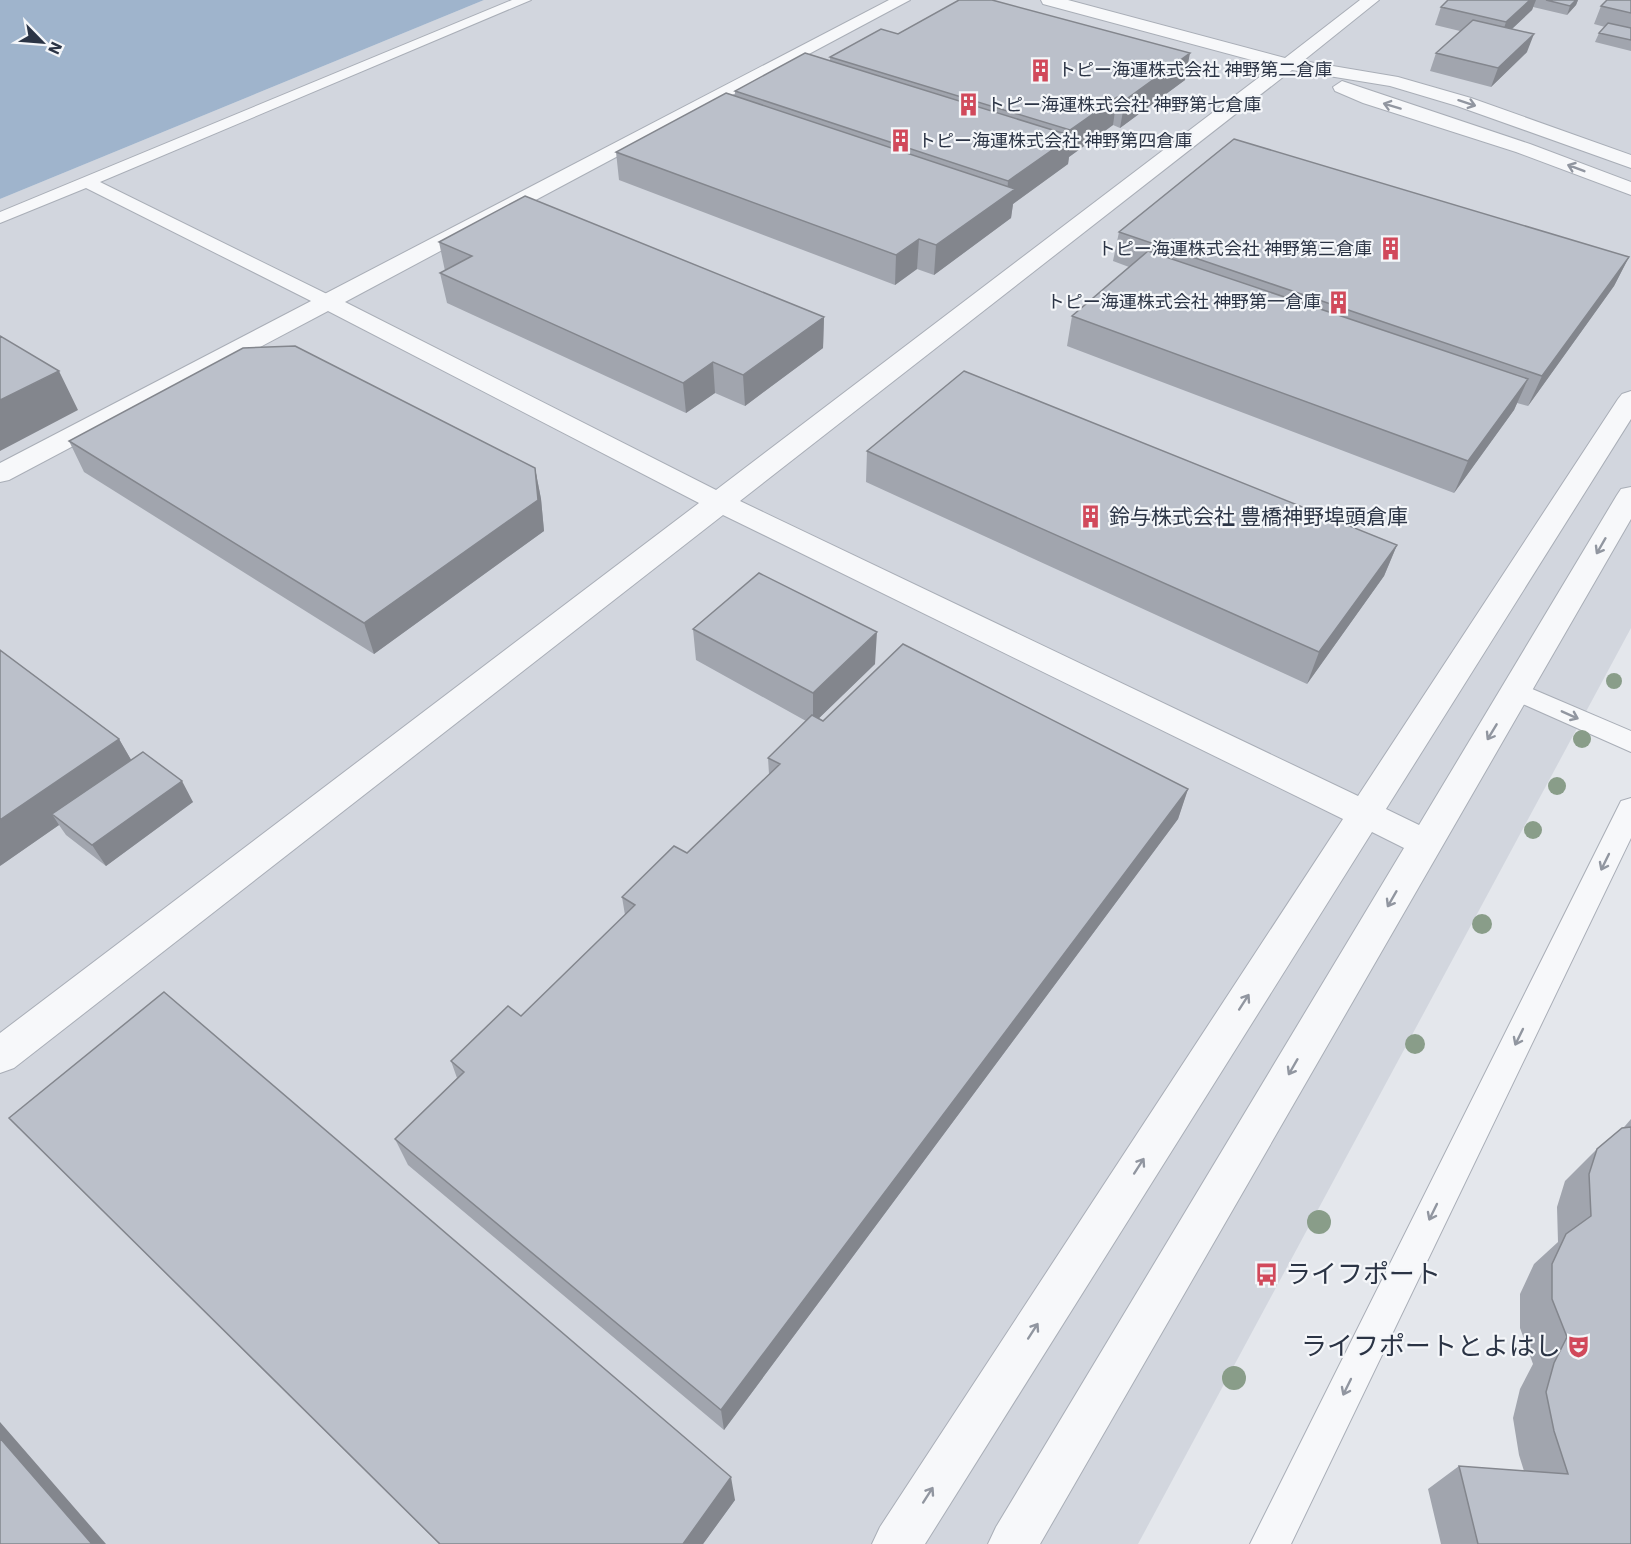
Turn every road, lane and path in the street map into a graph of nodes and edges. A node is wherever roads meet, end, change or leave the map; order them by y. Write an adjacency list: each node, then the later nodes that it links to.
1 (524, 0): 7 (lane)
2 (902, 0): 10 (street)
3 (1049, 0): 5 (street)
4 (1371, 0): 5 (street)
5 (1288, 64): 6 (street, one-way to 6); 8 (street, one-way to 5); 14 (street)
6 (1631, 160)
7 (86, 182): 9 (lane); 10 (lane)
8 (1631, 191)
9 (0, 218)
10 (327, 301): 12 (street); 14 (street)
11 (1631, 399): 17 (street)
12 (0, 474)
13 (1631, 495): 15 (street, one-way to 15)
14 (721, 503): 17 (street); 20 (street)
15 (1516, 691): 16 (lane, one-way to 16); 19 (street, one-way to 19)
16 (1631, 742)
17 (1364, 814): 19 (street); 21 (street, one-way to 17)
18 (1628, 822): 23 (lane, one-way to 23)
19 (1425, 843): 22 (street, one-way to 22)
20 (0, 1056)
21 (897, 1544)
22 (1013, 1544)
23 (1270, 1544)

